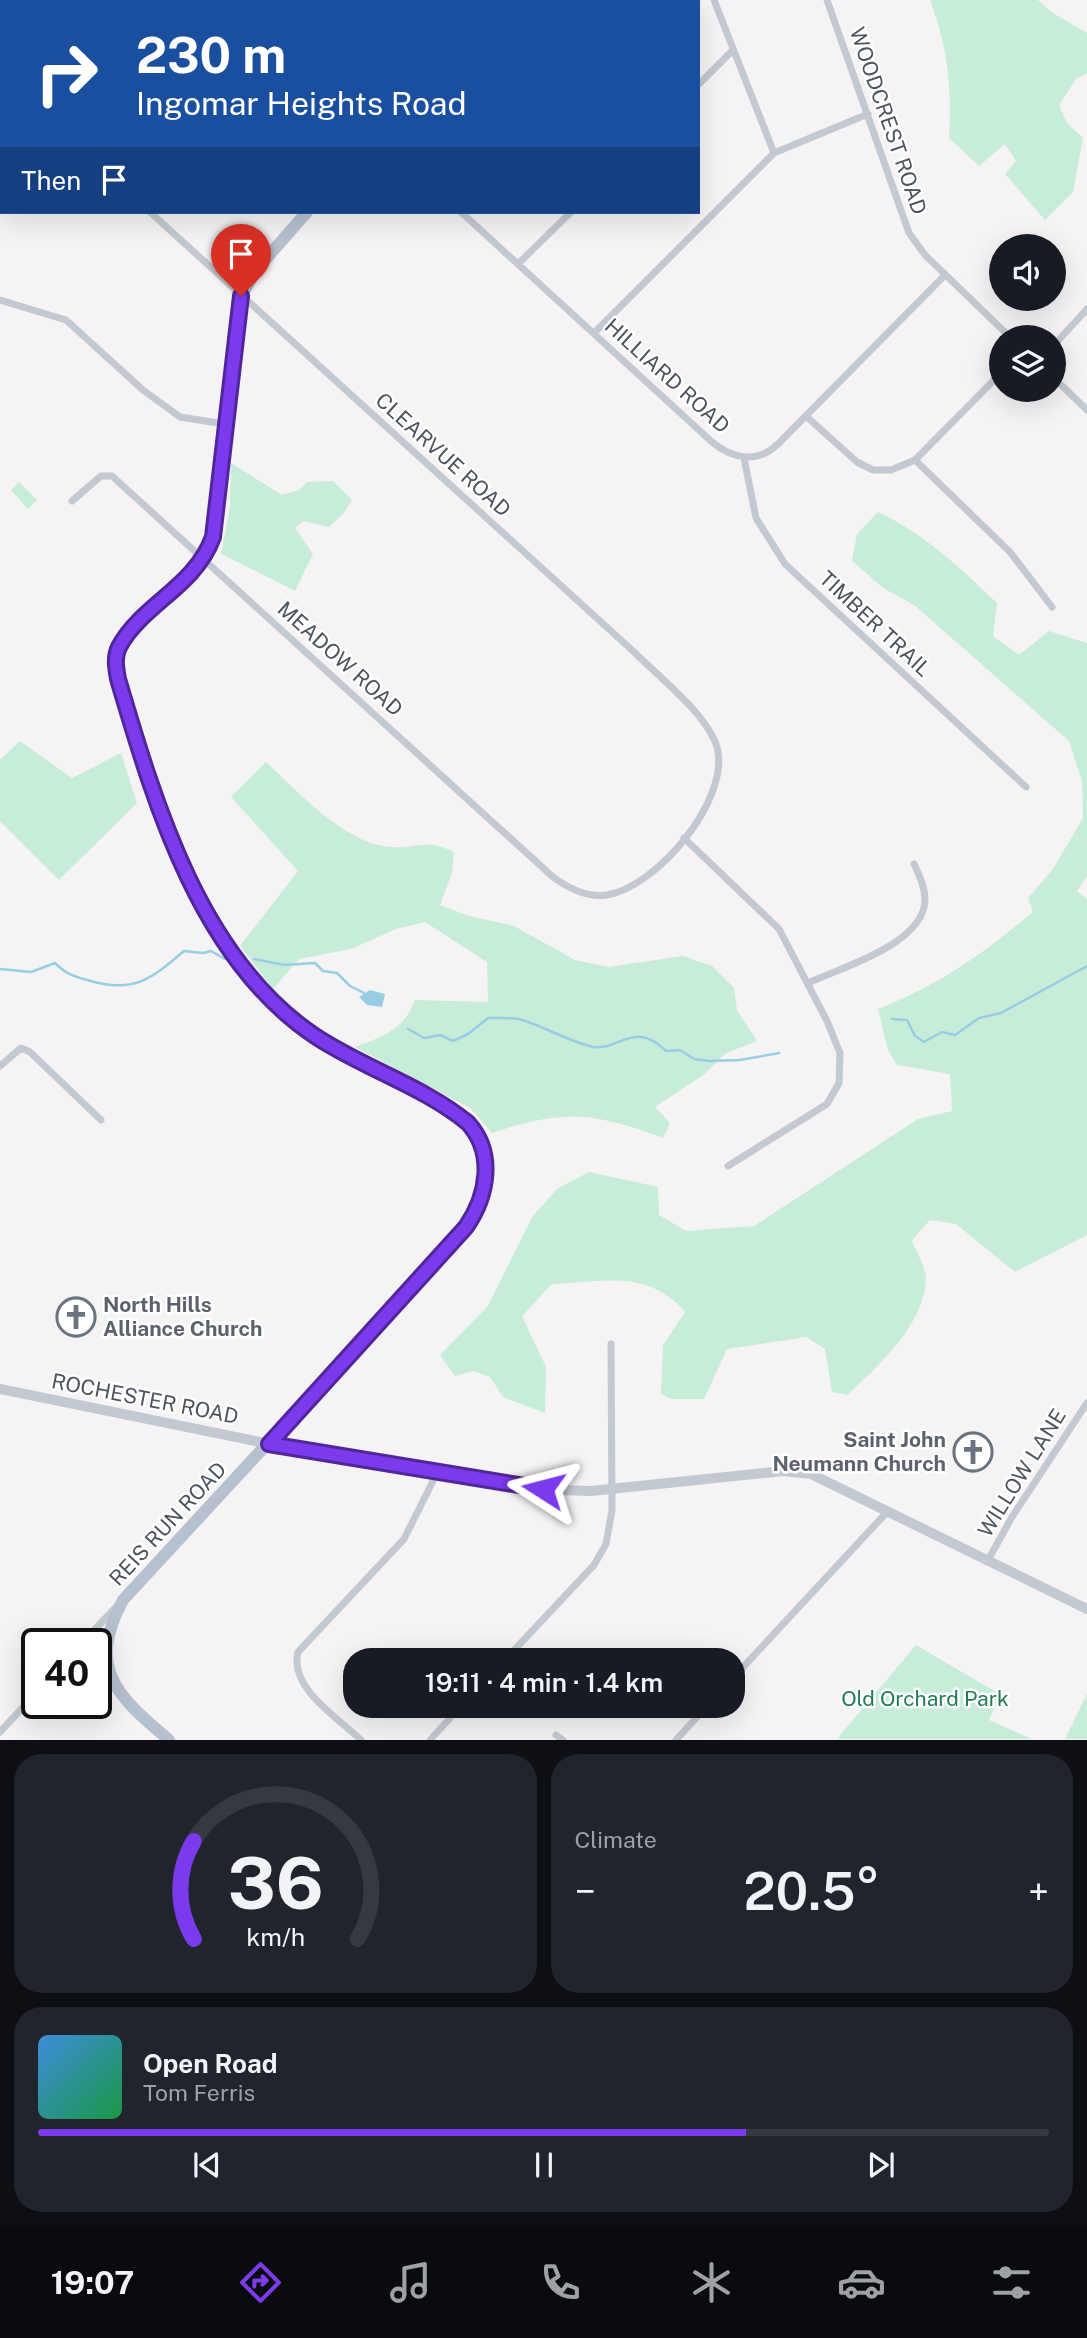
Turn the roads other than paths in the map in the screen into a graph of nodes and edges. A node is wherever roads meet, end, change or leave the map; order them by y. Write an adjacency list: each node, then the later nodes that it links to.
1 (714, 0): 3 (street)
2 (827, 0): 5 (street, WOODCREST ROAD)
3 (732, 51): 4 (street); 6 (street)
4 (700, 83)
5 (868, 114): 6 (street); 12 (street, WOODCREST ROAD)
6 (774, 153): 18 (street)
7 (152, 214): 13 (street, CLEARVUE ROAD)
8 (305, 214): 13 (main road)
9 (463, 214): 11 (street, HILLIARD ROAD)
10 (569, 214): 11 (street)
11 (518, 264): 18 (street, HILLIARD ROAD)
12 (945, 275): 16 (street, WOODCREST ROAD); 22 (street)
13 (241, 296): 23 (main road); 30 (street, CLEARVUE ROAD)
14 (0, 300): 23 (street)
15 (1087, 309): 17 (street)
16 (997, 325)
17 (1066, 332)
18 (594, 333): 24 (street, HILLIARD ROAD)
19 (989, 385): 25 (street)
20 (1066, 390): 21 (street)
21 (1087, 410)
22 (807, 417): 24 (street); 25 (street)
23 (224, 424): 27 (main road)
24 (744, 458): 29 (street, TIMBER TRAIL)
25 (915, 460): 28 (street)
26 (72, 501): 27 (street, MEADOW ROAD)
27 (205, 558): 30 (street, MEADOW ROAD); 39 (main road, REIS RUN ROAD)
28 (1052, 607)
29 (1027, 787)
30 (684, 838): 32 (street)
31 (914, 864): 32 (street)
32 (808, 983): 35 (street)
33 (0, 1066): 34 (street)
34 (101, 1120)
35 (728, 1166)
36 (611, 1344): 41 (street)
37 (0, 1389): 39 (street, ROCHESTER ROAD)
38 (1087, 1404): 43 (street, WILLOW LANE)
39 (269, 1444): 40 (street, ROCHESTER ROAD); 44 (main road, REIS RUN ROAD)
40 (438, 1471): 41 (street, ROCHESTER ROAD); 56 (street)
41 (610, 1489): 42 (street, ROCHESTER ROAD); 48 (street)
42 (887, 1512): 43 (street, ROCHESTER ROAD); 49 (street)
43 (987, 1562): 45 (street, ROCHESTER ROAD)
44 (123, 1600): 46 (street); 47 (main road, REIS RUN ROAD)
45 (1087, 1609)
46 (96, 1628)
47 (111, 1628)
48 (516, 1648)
49 (745, 1665)
50 (112, 1676): 55 (main road, REIS RUN ROAD)
51 (21, 1709): 54 (street)
52 (450, 1718): 57 (street)
53 (696, 1718): 58 (street)
54 (0, 1732)
55 (169, 1740)
56 (361, 1740)
57 (430, 1740)
58 (676, 1740)

